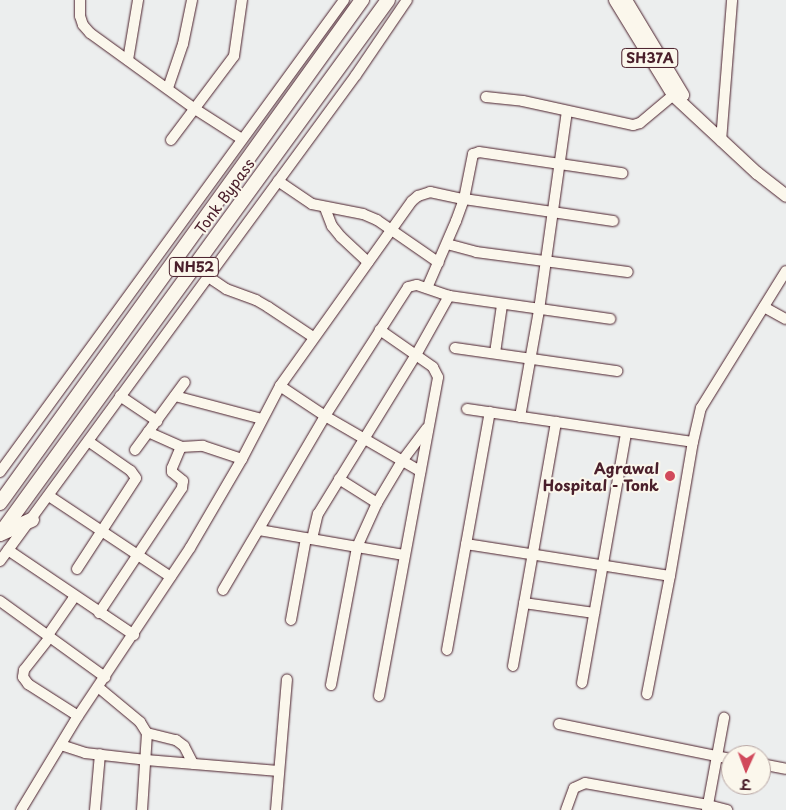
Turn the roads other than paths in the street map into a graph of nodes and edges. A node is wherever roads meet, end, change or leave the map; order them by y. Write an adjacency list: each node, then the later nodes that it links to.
1 (80, 0): 12 (street)
2 (138, 0): 12 (street)
3 (192, 0): 13 (street)
4 (242, 0): 16 (street)
5 (344, 0): 18 (street)
6 (362, 0): 77 (highway, NH52)
7 (388, 0): 81 (highway, Tonk Bypass / NH52)
8 (407, 0): 23 (street)
9 (615, 0): 14 (main road, SH37A)
10 (626, 0): 14 (main road, SH37A)
11 (732, 0): 20 (street)
12 (128, 60): 13 (street)
13 (168, 88): 16 (street)
14 (677, 92): 17 (street); 20 (main road, SH37A)
15 (486, 97): 17 (street)
16 (194, 109): 18 (street); 19 (street)
17 (567, 111): 21 (street)
18 (242, 139): 73 (street)
19 (171, 140)
20 (721, 141): 24 (main road, SH37A)
21 (559, 164): 22 (street); 25 (street); 27 (street)
22 (622, 173)
23 (278, 181): 26 (street); 36 (street)
24 (786, 196)
25 (464, 199): 27 (street); 29 (street); 30 (street)
26 (325, 208): 29 (street); 31 (street)
27 (551, 213): 28 (street); 32 (street)
28 (613, 221)
29 (392, 229): 31 (street); 33 (street)
30 (447, 244): 32 (street); 33 (street)
31 (368, 262): 45 (street)
32 (545, 262): 35 (street); 41 (street)
33 (438, 263): 37 (street)
34 (786, 271): 40 (street)
35 (628, 272)
36 (207, 276): 45 (street); 53 (street)
37 (427, 288): 38 (street); 44 (street)
38 (449, 296): 39 (street); 48 (street)
39 (502, 304): 41 (street); 47 (street)
40 (764, 306): 43 (street); 67 (street)
41 (539, 310): 42 (street); 49 (street)
42 (610, 319)
43 (786, 319)
44 (380, 330): 48 (street); 57 (street)
45 (313, 337): 52 (street)
46 (455, 348): 47 (street)
47 (495, 353): 49 (street)
48 (416, 355): 62 (street); 65 (street)
49 (531, 358): 50 (street); 58 (street)
50 (617, 371)
51 (185, 382): 54 (street)
52 (280, 386): 57 (street); 59 (street)
53 (120, 396): 60 (street); 66 (street)
54 (175, 396): 59 (street); 60 (street)
55 (467, 409): 56 (street)
56 (490, 412): 58 (street); 83 (street)
57 (325, 416): 65 (street); 79 (street)
58 (520, 417): 61 (street)
59 (262, 419): 70 (street)
60 (157, 421): 63 (street)
61 (556, 422): 64 (street); 87 (street)
62 (427, 428): 71 (street); 72 (street)
63 (148, 432): 68 (street); 69 (street)
64 (626, 432): 67 (street); 90 (street)
65 (364, 438): 71 (street); 74 (street)
66 (88, 441): 75 (street); 80 (street)
67 (692, 442): 92 (street)
68 (181, 447): 70 (street); 86 (street)
69 (135, 450)
70 (242, 459): 93 (street)
71 (402, 461): 72 (street); 76 (street)
72 (420, 471): 88 (street)
73 (0, 472)
74 (339, 479): 76 (street); 82 (street)
75 (49, 496): 78 (street); 80 (street)
76 (377, 503): 84 (street)
77 (0, 504)
78 (32, 520): 81 (highway); 85 (street)
79 (259, 530): 82 (street); 94 (street)
80 (102, 531): 86 (street); 91 (street)
81 (0, 534)
82 (309, 538): 84 (street); 100 (street)
83 (466, 544): 87 (street); 103 (street)
84 (357, 547): 88 (street); 108 (street)
85 (8, 550): 89 (street); 95 (street)
86 (138, 554): 93 (street); 98 (street)
87 (532, 554): 90 (street); 97 (street)
88 (404, 555): 111 (street)
89 (0, 561)
90 (603, 565): 92 (street); 99 (street)
91 (77, 569)
92 (670, 576): 110 (street)
93 (171, 577): 101 (street)
94 (223, 590)
95 (75, 596): 98 (street); 102 (street)
96 (0, 601): 102 (street)
97 (524, 603): 99 (street); 104 (street)
98 (99, 613): 101 (street)
99 (594, 613): 107 (street)
100 (291, 620)
101 (134, 635): 105 (street)
102 (49, 636): 105 (street); 112 (street)
103 (447, 650)
104 (513, 666)
105 (105, 677): 109 (street)
106 (287, 679): 124 (street)
107 (582, 683)
108 (331, 685)
109 (98, 687): 112 (street); 115 (street)
110 (647, 694)
111 (379, 696)
112 (78, 716): 116 (street)
113 (724, 718): 118 (street)
114 (559, 724): 118 (street)
115 (147, 733): 120 (street); 121 (street)
116 (61, 745): 117 (street); 126 (street)
117 (100, 754): 120 (street); 127 (street)
118 (718, 756): 119 (street); 125 (street)
119 (721, 757)
120 (146, 760): 121 (street); 128 (street)
121 (193, 764): 124 (street)
122 (771, 766): 123 (street)
123 (786, 769)
124 (280, 771): 129 (street)
125 (708, 807): 130 (street); 131 (street)
126 (21, 810)
127 (95, 810)
128 (142, 810)
129 (276, 810)
130 (566, 810)
131 (727, 810)

